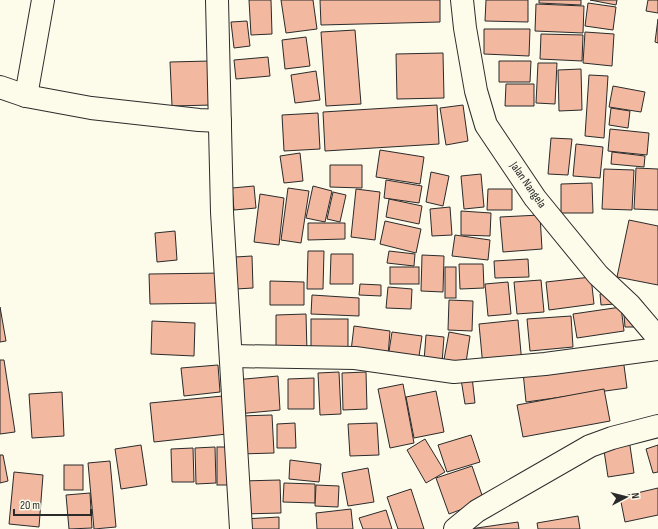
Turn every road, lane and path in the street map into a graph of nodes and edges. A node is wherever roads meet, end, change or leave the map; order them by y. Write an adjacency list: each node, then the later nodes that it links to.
1 (43, 0): 5 (street)
2 (217, 0): 6 (street)
3 (462, 0): 7 (street, Jalan Nangela)
4 (0, 86): 5 (street)
5 (26, 96): 6 (street)
6 (220, 120): 9 (street)
7 (658, 338)
8 (658, 349): 9 (street)
9 (230, 356): 11 (street)
10 (658, 426): 12 (street)
11 (240, 529)
12 (455, 529)

